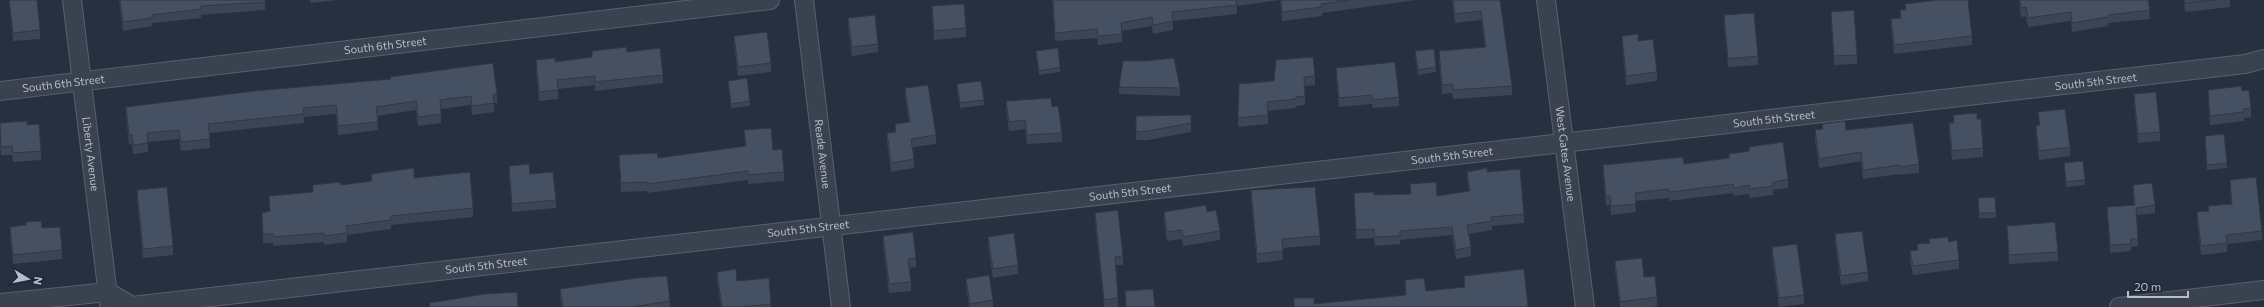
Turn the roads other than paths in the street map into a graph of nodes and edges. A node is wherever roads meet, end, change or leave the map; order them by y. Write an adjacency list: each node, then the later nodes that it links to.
1 (72, 0): 6 (street, Liberty Avenue)
2 (770, 0): 6 (street, South 6th Street)
3 (804, 0): 9 (street, Reade Avenue)
4 (1546, 0): 8 (street, West Gates Avenue)
5 (2264, 59): 8 (street, South 5th Street)
6 (82, 81): 7 (street, South 6th Street); 11 (street, Liberty Avenue)
7 (0, 91)
8 (1564, 143): 9 (street, South 5th Street); 14 (street, West Gates Avenue)
9 (831, 225): 11 (street, South 5th Street); 13 (street, Reade Avenue)
10 (2264, 290): 15 (street)
11 (108, 299): 12 (street)
12 (0, 303)
13 (841, 307)
14 (1585, 307)
15 (2119, 307)

